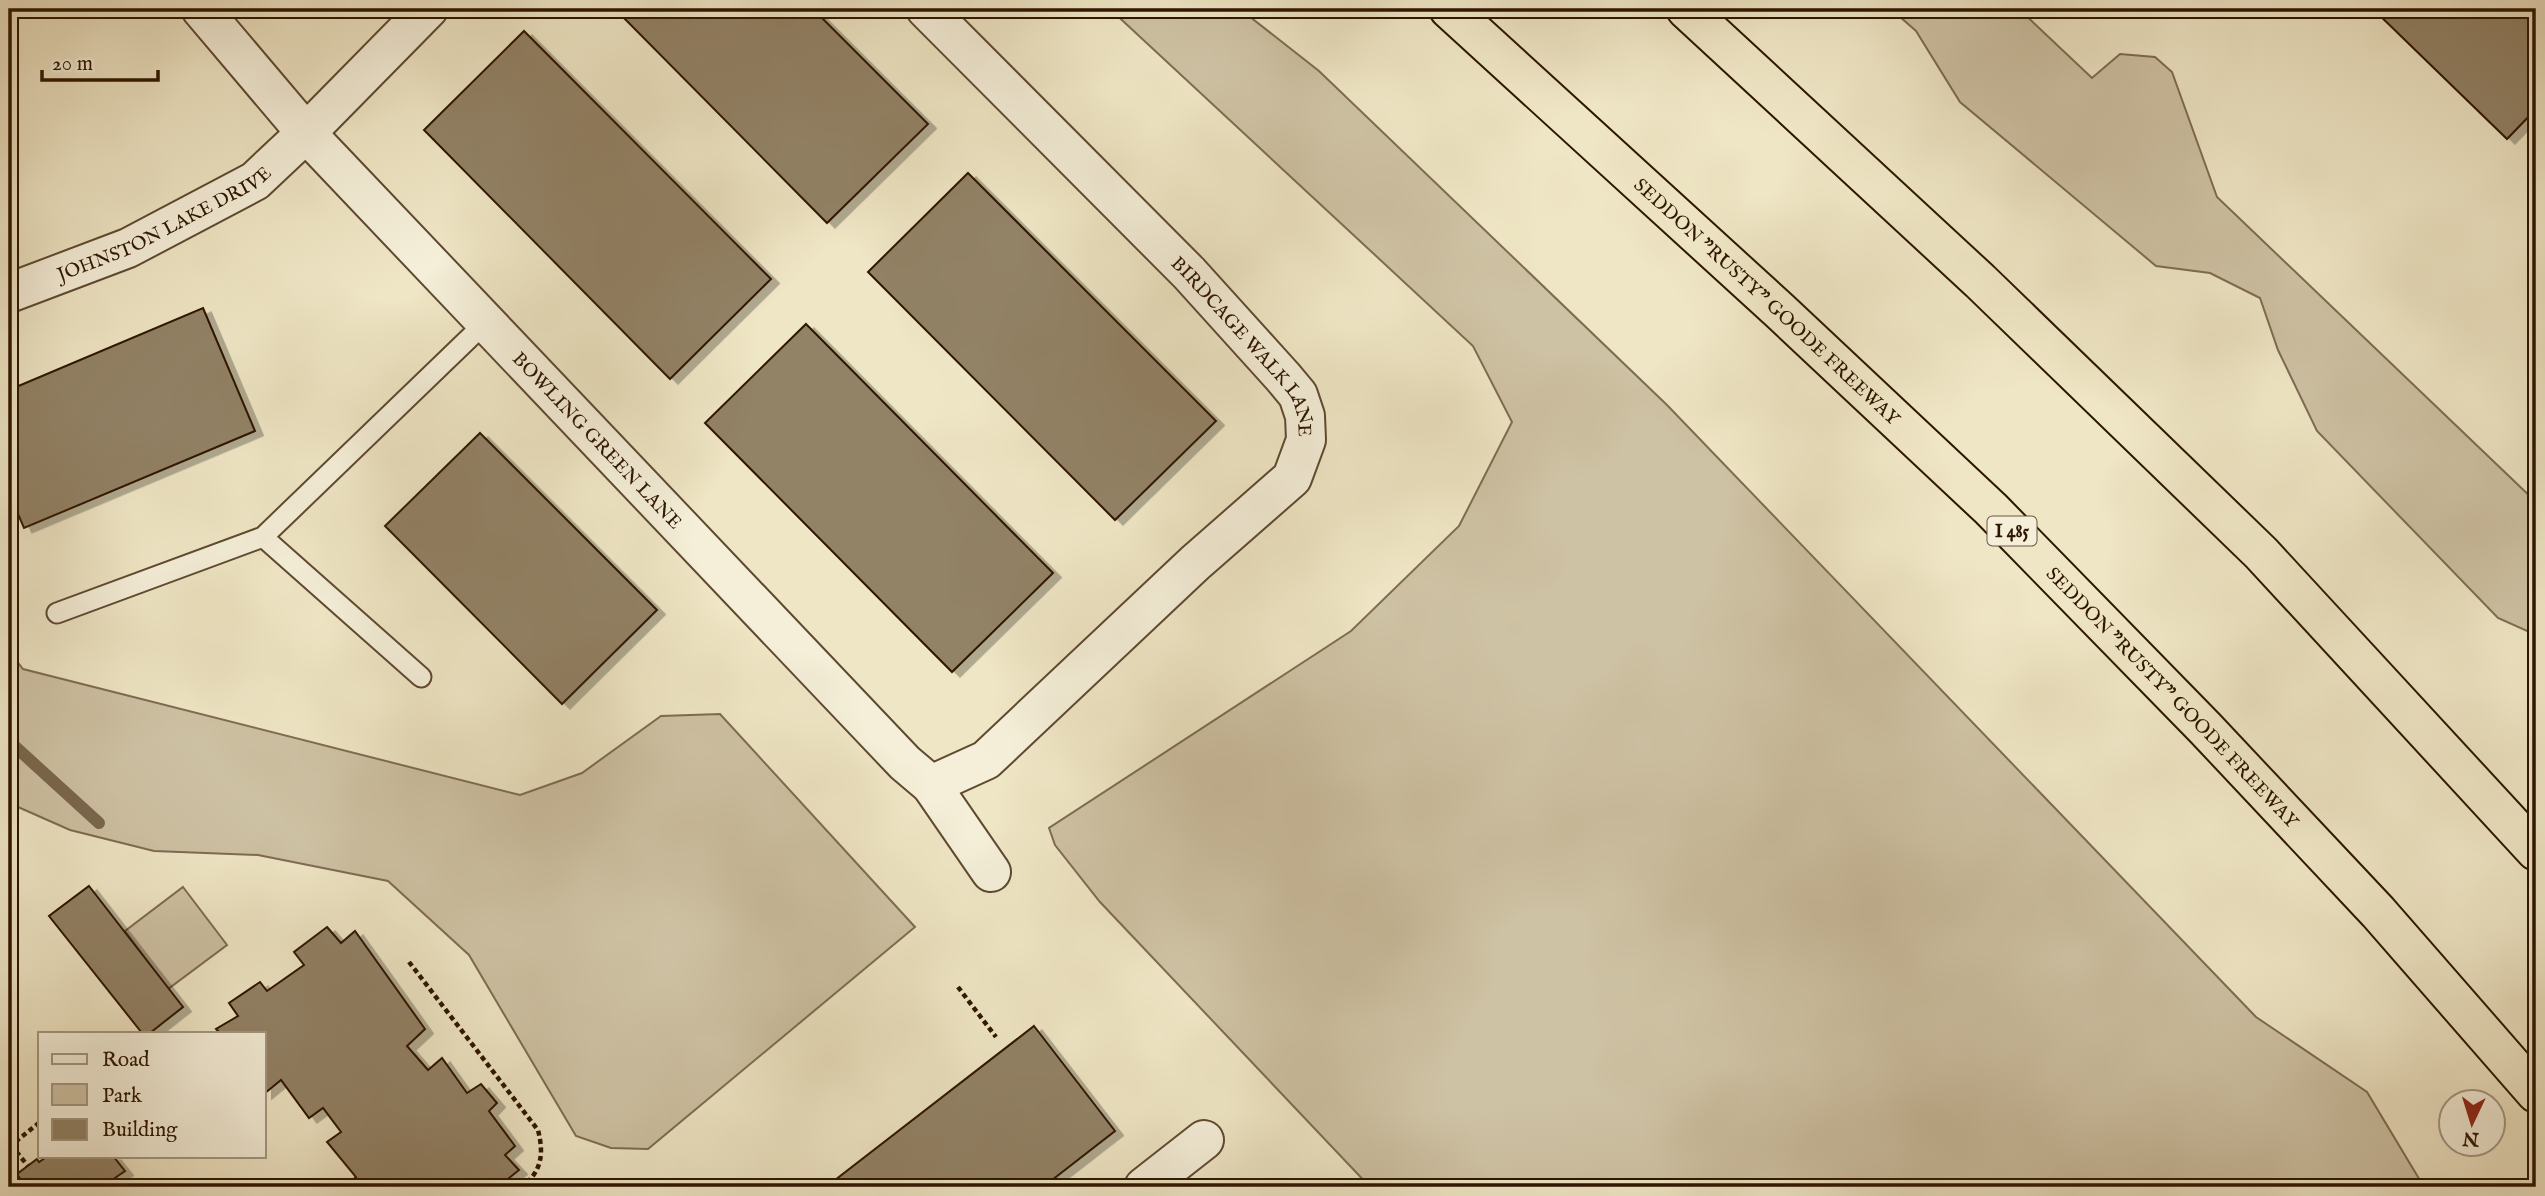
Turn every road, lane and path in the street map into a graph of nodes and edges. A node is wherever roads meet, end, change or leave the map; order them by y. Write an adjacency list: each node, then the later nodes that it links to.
1 (201, 9): 6 (street, BOWLING GREEN LANE)
2 (428, 9): 6 (street)
3 (926, 9): 12 (street, BIRDCAGE WALK LANE)
4 (1449, 9): 18 (highway, SEDDON "RUSTY" GOODE FREEWAY / I 485)
5 (1686, 9): 13 (highway)
6 (306, 133): 7 (street, JOHNSTON LAKE DRIVE); 8 (street, BOWLING GREEN LANE)
7 (9, 293)
8 (486, 322): 9 (lane); 12 (street, BOWLING GREEN LANE)
9 (263, 537): 10 (lane); 11 (lane)
10 (57, 613)
11 (421, 677)
12 (931, 785): 14 (street, BOWLING GREEN LANE)
13 (2536, 851)
14 (991, 872)
15 (409, 962): 23 (path)
16 (958, 987): 17 (path)
17 (996, 1037)
18 (2536, 1093)
19 (38, 1123): 21 (path)
20 (1204, 1140): 24 (street)
21 (9, 1145): 22 (path)
22 (28, 1166)
23 (522, 1187)
24 (1144, 1187)

